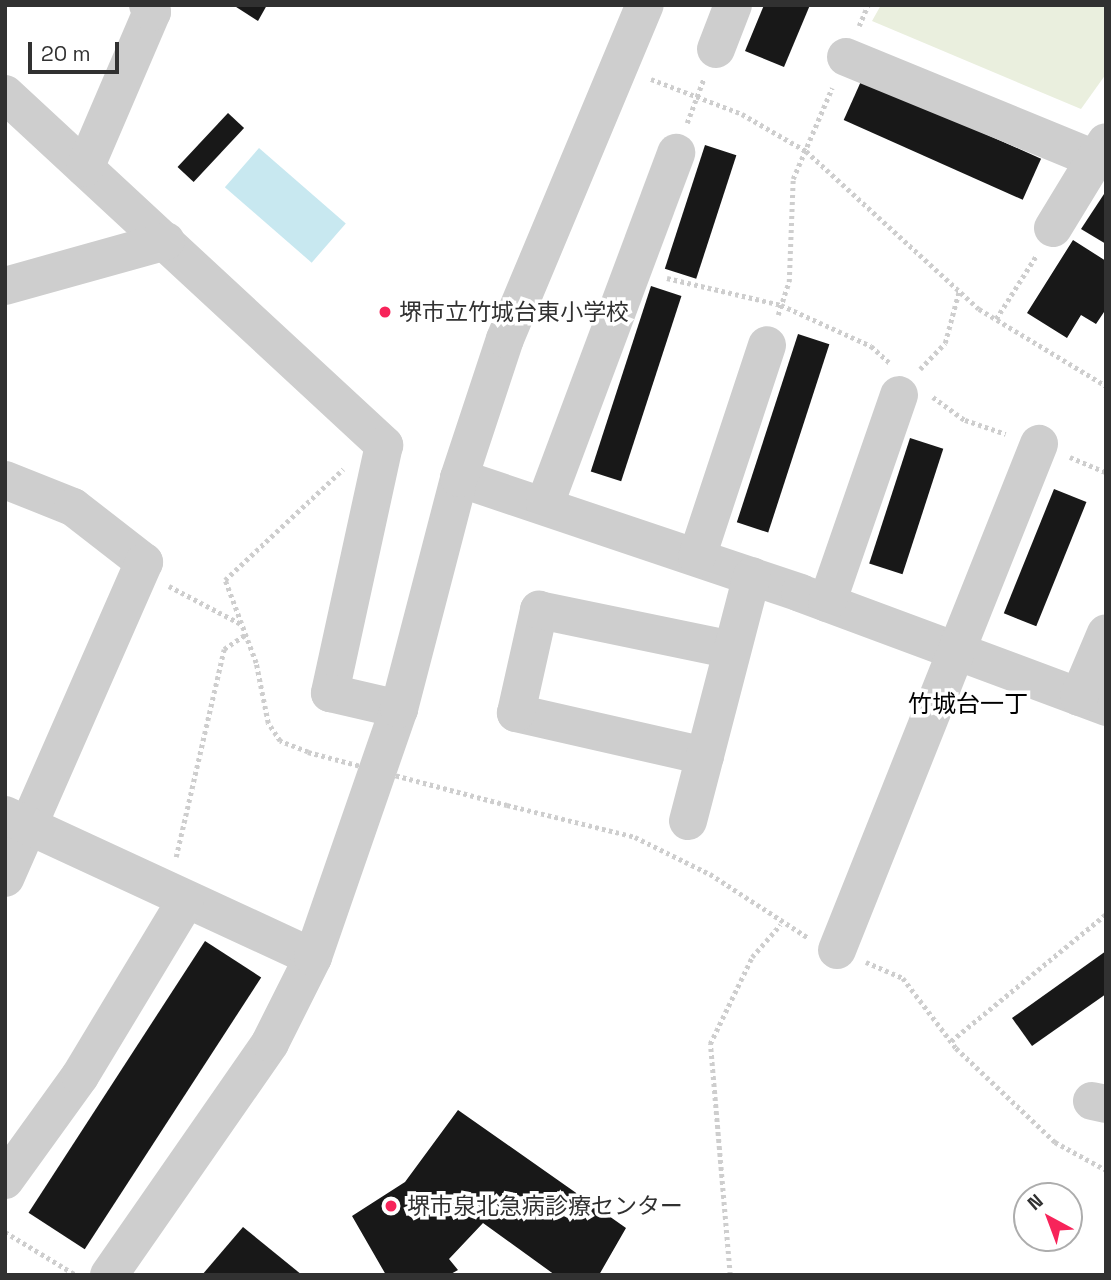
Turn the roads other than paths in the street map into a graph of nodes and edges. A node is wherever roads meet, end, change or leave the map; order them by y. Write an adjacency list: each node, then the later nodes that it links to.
1 (645, 5): 16 (street)
2 (733, 5): 4 (street)
3 (153, 8): 9 (street)
4 (716, 49)
5 (846, 57): 7 (street)
6 (5, 94): 9 (street)
7 (1100, 150): 10 (street)
8 (676, 153): 18 (street)
9 (85, 168): 11 (street)
10 (1053, 228)
11 (166, 241): 12 (street); 26 (street)
12 (5, 286)
13 (767, 345): 19 (street)
14 (904, 388): 21 (street)
15 (1039, 444): 24 (street)
16 (459, 478): 18 (street); 26 (street)
17 (5, 480): 28 (street)
18 (545, 504): 19 (street)
19 (697, 557): 20 (street)
20 (752, 576): 21 (street); 23 (street)
21 (827, 603): 24 (street)
22 (1106, 633): 25 (street)
23 (733, 650): 27 (street); 27 (street)
24 (954, 651): 25 (street); 32 (street)
25 (1093, 702)
26 (399, 709): 33 (street)
27 (705, 756): 29 (street)
28 (16, 820): 30 (street); 31 (street)
29 (688, 821)
30 (5, 878)
31 (185, 902): 33 (street); 34 (street)
32 (836, 950)
33 (313, 957): 35 (street)
34 (5, 1180)
35 (109, 1275)

